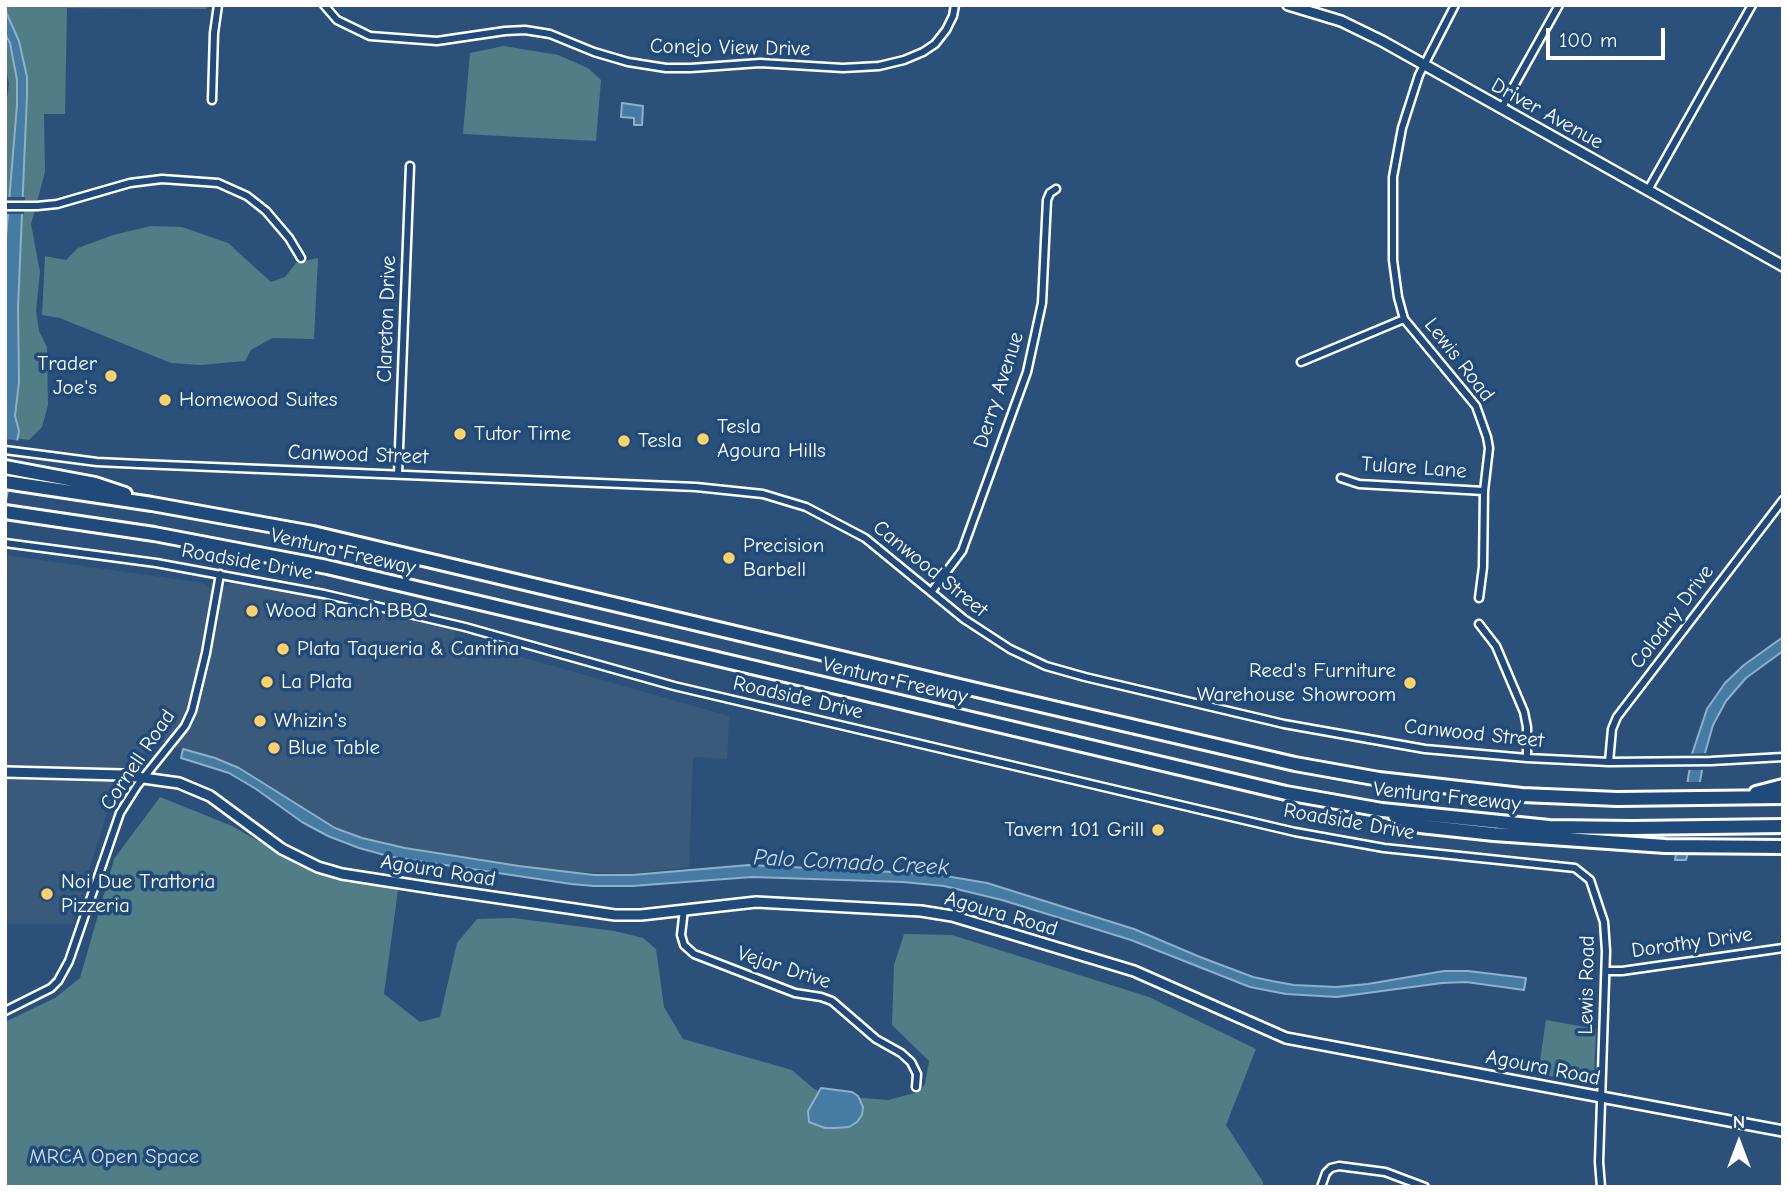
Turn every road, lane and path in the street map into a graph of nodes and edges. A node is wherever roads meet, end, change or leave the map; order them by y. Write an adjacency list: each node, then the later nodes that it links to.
1 (218, 5): 9 (street)
2 (324, 5): 3 (street, Conejo View Drive)
3 (955, 5)
4 (1288, 5): 8 (main road, Driver Avenue)
5 (1455, 5): 8 (street, Lewis Road)
6 (1559, 5): 10 (street)
7 (1752, 5): 13 (street)
8 (1424, 65): 10 (main road, Driver Avenue); 17 (street, Lewis Road)
9 (212, 100)
10 (1501, 109): 13 (main road, Driver Avenue)
11 (410, 166): 21 (street, Clareton Drive)
12 (1056, 188): 30 (street, Derry Avenue)
13 (1648, 190): 16 (main road, Driver Avenue)
14 (5, 206): 15 (street)
15 (301, 258)
16 (1783, 266)
17 (1404, 319): 18 (street); 25 (street, Lewis Road)
18 (1301, 362)
19 (5, 450): 21 (street, Canwood Street)
20 (5, 467): 23 (highway)
21 (398, 474): 30 (street, Canwood Street)
22 (1341, 478): 25 (street, Tulare Lane)
23 (28, 479): 24 (highway, Ventura Freeway); 40 (highway, Ventura Freeway)
24 (5, 482)
25 (1484, 491): 31 (street, Lewis Road)
26 (1783, 500): 35 (street, Colodny Drive)
27 (5, 512): 41 (highway, Ventura Freeway)
28 (5, 542): 29 (street, Roadside Drive)
29 (219, 574): 37 (street, Cornell Road); 44 (street, Roadside Drive)
30 (932, 591): 34 (street, Canwood Street)
31 (1479, 598)
32 (1479, 624): 34 (street)
33 (1783, 757): 35 (street, Canwood Street)
34 (1527, 758): 35 (street, Canwood Street)
35 (1609, 762)
36 (5, 772): 37 (main road, Agoura Road)
37 (145, 777): 45 (main road, Agoura Road); 48 (street, Cornell Road)
38 (1783, 786): 40 (highway)
39 (1783, 797): 40 (highway, Ventura Freeway)
40 (1734, 798)
41 (1382, 810): 42 (highway, Ventura Freeway); 43 (highway)
42 (1783, 826)
43 (1783, 848)
44 (1584, 873): 47 (street, Lewis Road)
45 (684, 909): 49 (street, Vejar Drive); 50 (main road, Agoura Road)
46 (1783, 948): 47 (street, Dorothy Drive)
47 (1606, 971): 50 (street, Lewis Road)
48 (5, 1011)
49 (916, 1087)
50 (1602, 1097): 51 (main road, Agoura Road); 54 (street, Lewis Road)
51 (1783, 1131)
52 (1321, 1187): 53 (street)
53 (1425, 1187)
54 (1601, 1187)

